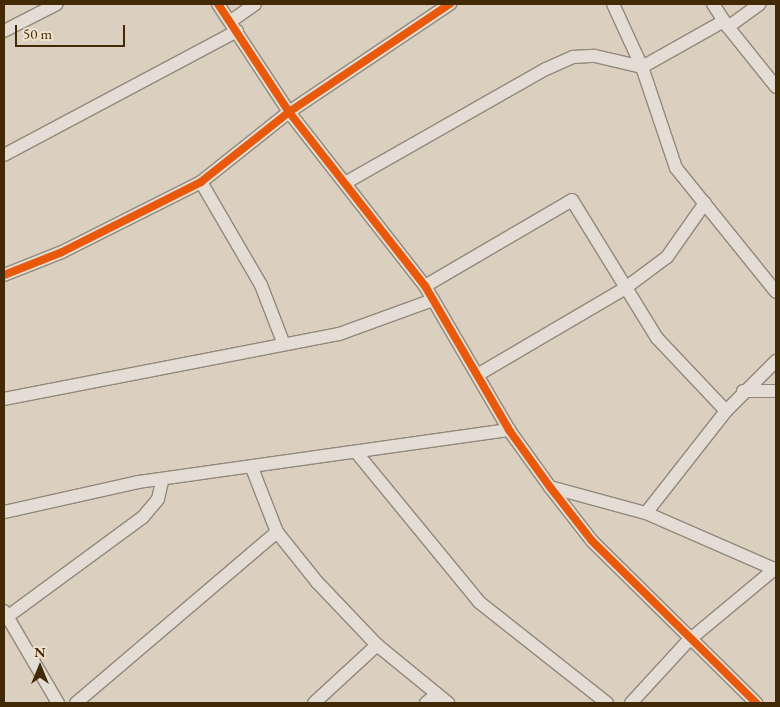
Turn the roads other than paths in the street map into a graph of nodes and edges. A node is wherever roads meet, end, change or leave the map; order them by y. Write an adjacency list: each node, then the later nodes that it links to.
1 (57, 4): 10 (street)
2 (218, 4): 9 (street)
3 (255, 4): 9 (street)
4 (450, 4): 13 (street)
5 (613, 4): 11 (street)
6 (713, 4): 8 (street)
7 (760, 4): 8 (street)
8 (726, 24): 11 (street); 12 (street)
9 (234, 26): 13 (street); 14 (street)
10 (4, 31)
11 (642, 67): 16 (street); 17 (street)
12 (776, 87)
13 (289, 112): 15 (street); 16 (street)
14 (4, 155)
15 (201, 182): 18 (street); 23 (street)
16 (345, 183): 19 (street)
17 (705, 203): 20 (street); 21 (street)
18 (4, 275)
19 (425, 286): 20 (street); 22 (street)
20 (624, 289): 25 (street); 29 (street)
21 (776, 292)
22 (433, 300): 23 (street); 25 (street)
23 (283, 342): 28 (street)
24 (776, 361): 27 (street)
25 (479, 374): 30 (street)
26 (776, 391): 27 (street)
27 (744, 392): 29 (street)
28 (4, 399)
29 (726, 411): 36 (street)
30 (509, 430): 31 (street); 34 (street)
31 (356, 452): 32 (street); 48 (street)
32 (252, 468): 33 (street); 37 (street)
33 (162, 481): 35 (street); 39 (street)
34 (550, 487): 36 (street); 40 (street)
35 (4, 512)
36 (646, 513): 38 (street)
37 (276, 532): 41 (street); 44 (street)
38 (775, 568): 40 (street)
39 (5, 614): 43 (street)
40 (688, 641): 49 (street); 50 (street)
41 (377, 645): 42 (street); 45 (street)
42 (437, 694): 46 (street); 47 (street)
43 (58, 703)
44 (76, 703)
45 (314, 703)
46 (426, 703)
47 (448, 703)
48 (607, 703)
49 (631, 703)
50 (756, 703)

